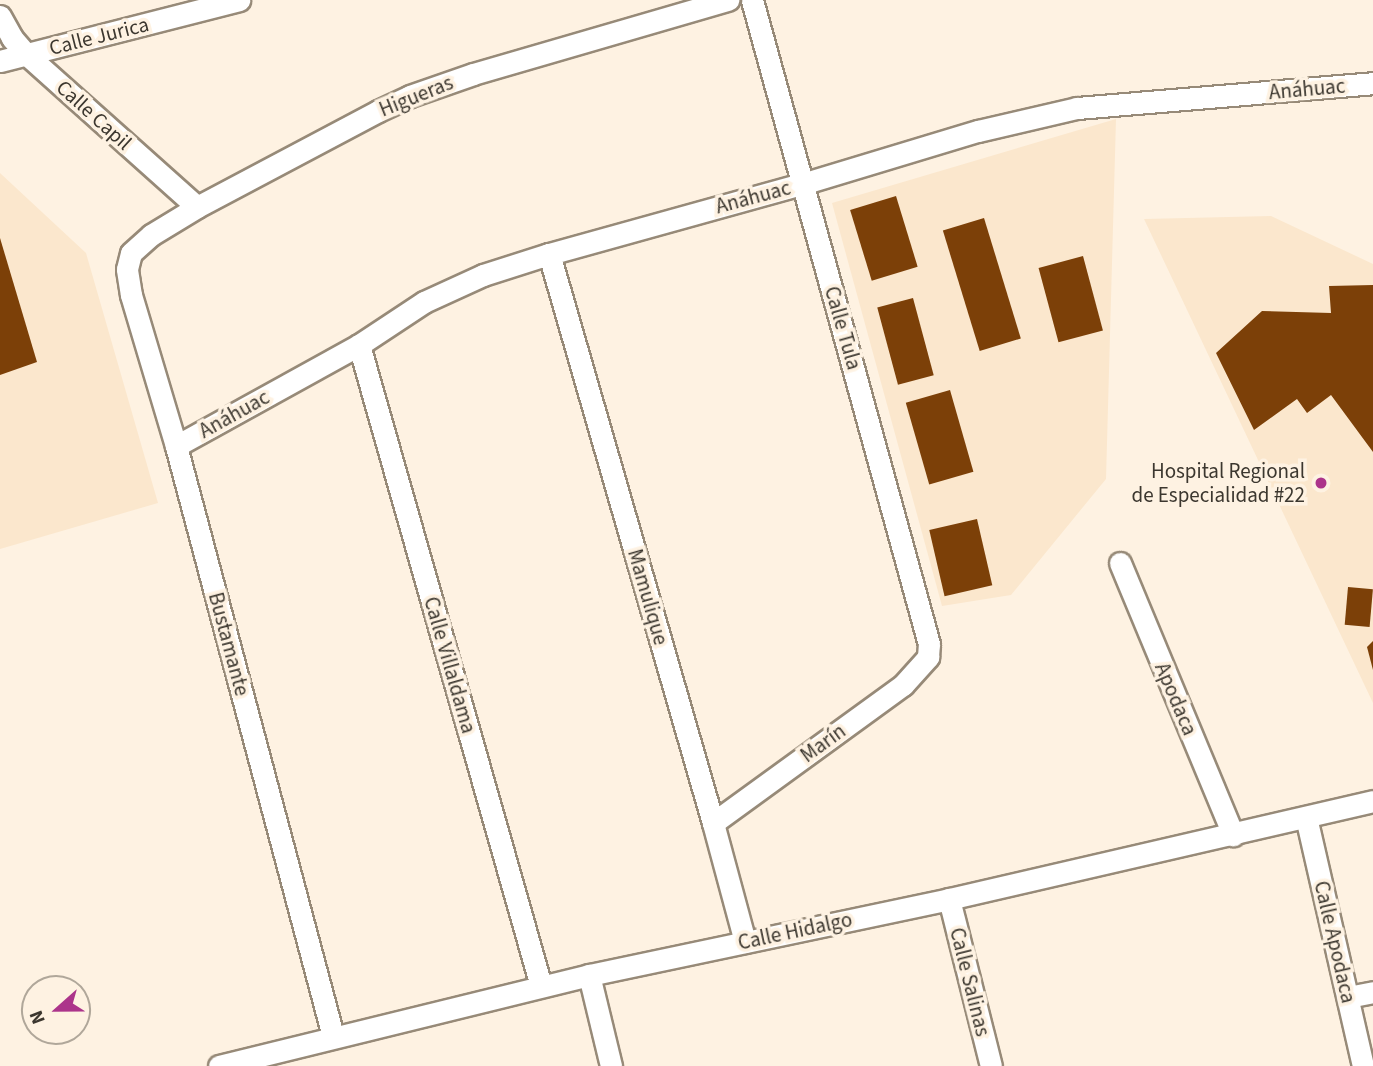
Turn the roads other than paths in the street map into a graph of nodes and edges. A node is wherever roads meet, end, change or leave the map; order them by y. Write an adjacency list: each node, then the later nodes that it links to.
1 (239, 0): 4 (street, Calle Jurica)
2 (728, 0): 10 (street, Higueras)
3 (752, 0): 9 (street, Calle Tula)
4 (197, 5): 6 (street, Calle Jurica)
5 (0, 16): 6 (street, Calle Capil)
6 (26, 54): 7 (street, Calle Jurica); 10 (street, Calle Capil)
7 (0, 61)
8 (1373, 83): 9 (street, Anáhuac)
9 (802, 184): 12 (street, Anáhuac); 16 (street, Calle Tula)
10 (197, 207): 11 (street, Higueras)
11 (131, 253): 14 (street, Bustamante)
12 (548, 254): 13 (street, Anáhuac); 19 (street, Mamulique)
13 (359, 345): 14 (street, Anáhuac); 24 (street, Calle Villaldama)
14 (176, 446): 27 (street, Bustamante)
15 (1120, 563): 20 (street, Apodaca)
16 (928, 657): 19 (street, Marín)
17 (1373, 801): 18 (street, Calle Hidalgo)
18 (1306, 817): 20 (street, Calle Hidalgo); 26 (street, Calle Apodaca)
19 (713, 823): 22 (street, Mamulique)
20 (1233, 835): 21 (street, Calle Hidalgo)
21 (948, 899): 22 (street, Calle Hidalgo); 31 (street, Calle Salinas)
22 (745, 942): 23 (street, Calle Hidalgo)
23 (589, 975): 24 (street, Calle Hidalgo); 30 (street)
24 (541, 986): 27 (street, Calle Hidalgo)
25 (1373, 992): 26 (street)
26 (1348, 997): 32 (street, Calle Apodaca)
27 (333, 1036): 28 (street, Calle Hidalgo)
28 (243, 1063): 29 (street, Calle Hidalgo)
29 (219, 1066)
30 (611, 1066)
31 (991, 1066)
32 (1363, 1066)

